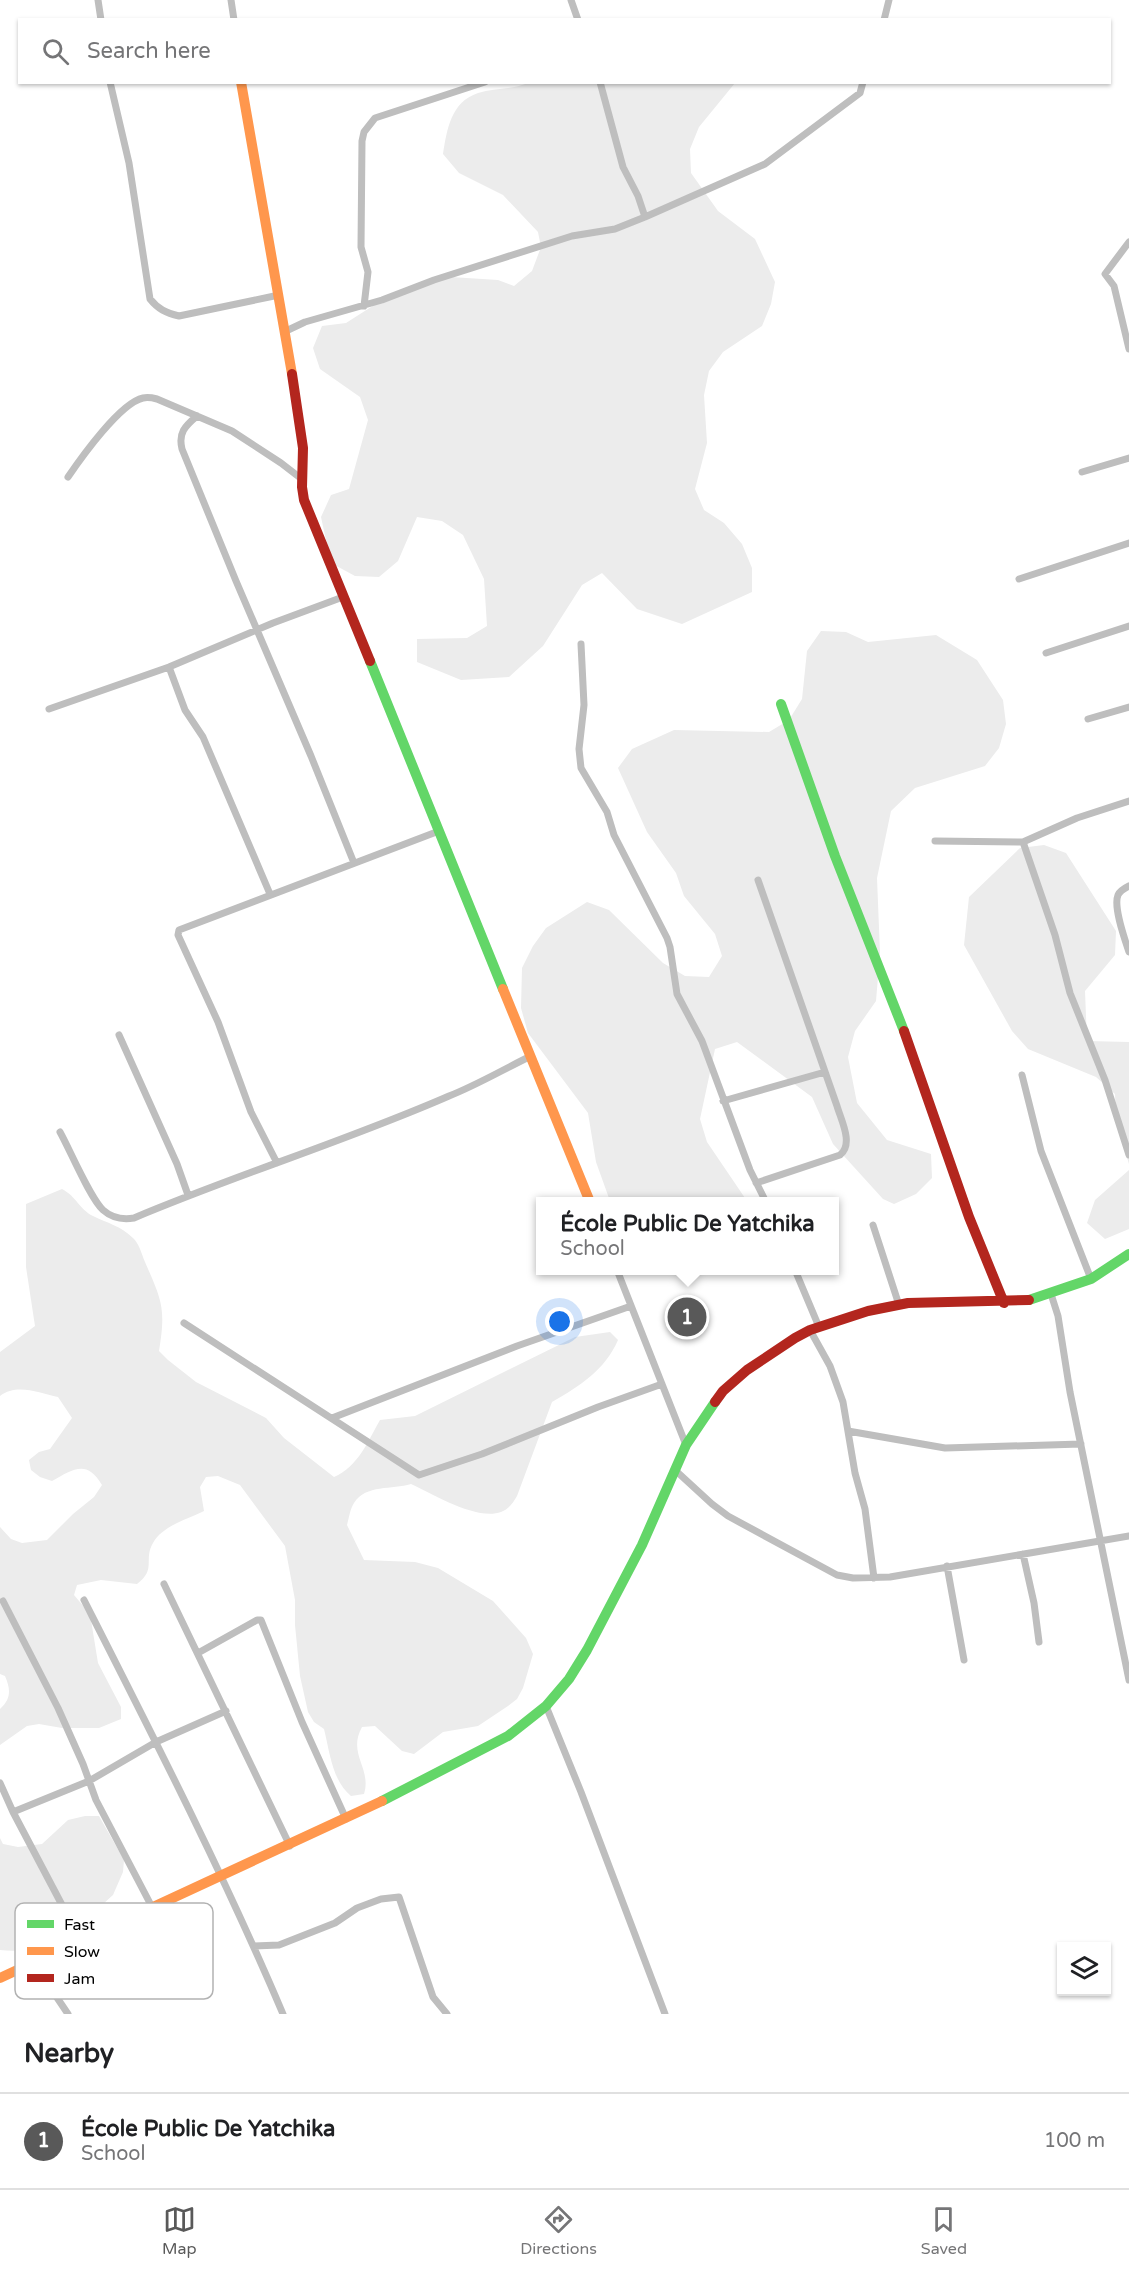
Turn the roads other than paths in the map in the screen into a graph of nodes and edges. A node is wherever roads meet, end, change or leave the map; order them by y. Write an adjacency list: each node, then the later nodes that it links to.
1 (98, 0): 5 (street)
2 (231, 0): 6 (street)
3 (571, 0): 7 (street)
4 (889, 0): 8 (street)
5 (101, 18)
6 (234, 18)
7 (577, 18)
8 (884, 18)
9 (110, 84): 16 (street)
10 (241, 84): 16 (street)
11 (479, 84): 17 (street)
12 (601, 84): 14 (street)
13 (862, 84): 14 (street)
14 (645, 217): 17 (street)
15 (1129, 242): 19 (street)
16 (279, 295): 18 (street)
17 (364, 306): 18 (street)
18 (286, 331): 24 (street)
19 (1129, 349)
20 (197, 416): 23 (street); 24 (street); 29 (street)
21 (1129, 458): 22 (street)
22 (1082, 472)
23 (68, 477)
24 (303, 480): 27 (street)
25 (1129, 543): 26 (street)
26 (1019, 579)
27 (343, 597): 29 (street); 38 (street)
28 (1129, 626): 31 (street)
29 (257, 630): 32 (street); 41 (street)
30 (581, 644): 50 (street)
31 (1046, 653)
32 (170, 667): 35 (street); 44 (street)
33 (781, 704): 64 (street)
34 (1129, 707): 36 (street)
35 (49, 709)
36 (1088, 719)
37 (1129, 801): 40 (street)
38 (439, 831): 41 (street); 47 (street)
39 (935, 842): 40 (street)
40 (1023, 842): 52 (street)
41 (354, 863): 44 (street)
42 (758, 880): 48 (street)
43 (1129, 886): 45 (street)
44 (270, 894): 53 (street)
45 (1129, 952)
46 (119, 1035): 55 (street)
47 (531, 1056): 53 (street); 56 (street)
48 (825, 1072): 50 (street); 54 (street)
49 (1022, 1075): 62 (street)
50 (723, 1101): 54 (street)
51 (60, 1132): 55 (street)
52 (1129, 1155)
53 (277, 1163): 55 (street)
54 (756, 1183): 57 (street)
55 (188, 1195)
56 (588, 1197)
57 (763, 1197)
58 (873, 1225): 65 (street)
59 (1129, 1254): 62 (street)
60 (619, 1275): 66 (street)
61 (797, 1275): 68 (street)
62 (1091, 1279): 63 (street)
63 (1051, 1294): 64 (street); 72 (street)
64 (1004, 1303): 65 (street)
65 (899, 1305): 68 (street)
66 (631, 1306): 69 (street); 70 (street)
67 (184, 1323): 70 (street)
68 (815, 1328): 71 (street); 73 (street)
69 (662, 1384): 70 (street); 73 (street)
70 (332, 1418)
71 (848, 1431): 72 (street); 79 (street)
72 (1081, 1444): 76 (street)
73 (686, 1445): 74 (street)
74 (675, 1470): 79 (street); 87 (street)
75 (1129, 1536): 76 (street)
76 (1102, 1542): 77 (street); 86 (street)
77 (1023, 1554): 78 (street); 83 (street)
78 (947, 1566): 79 (street); 85 (street)
79 (874, 1578)
80 (164, 1584): 84 (street)
81 (84, 1600): 89 (street)
82 (3, 1601): 90 (street)
83 (1039, 1642)
84 (198, 1653): 88 (street); 93 (street)
85 (964, 1660)
86 (1129, 1680)
87 (546, 1706): 93 (street); 106 (street)
88 (226, 1711): 89 (street); 94 (street)
89 (156, 1742): 90 (street); 95 (street)
90 (89, 1781): 92 (street); 97 (street)
91 (0, 1783): 92 (street)
92 (14, 1812): 96 (street)
93 (346, 1819): 94 (street)
94 (290, 1846): 95 (street)
95 (221, 1878): 98 (street); 99 (street)
96 (61, 1903)
97 (150, 1903)
98 (162, 1903)
99 (254, 1946): 104 (street); 105 (street)
100 (15, 1971): 101 (street)
101 (0, 1978)
102 (58, 1999): 103 (street)
103 (68, 2014)
104 (283, 2014)
105 (447, 2014)
106 (665, 2014)

